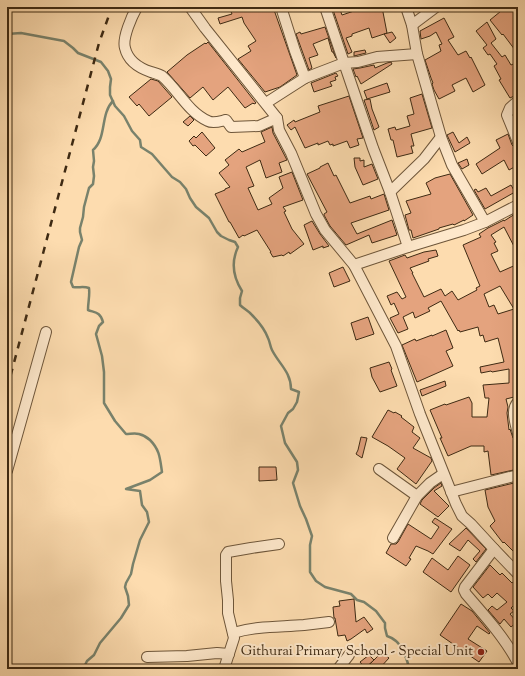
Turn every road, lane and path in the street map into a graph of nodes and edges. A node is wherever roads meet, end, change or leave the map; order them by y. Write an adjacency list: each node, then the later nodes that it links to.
1 (137, 7): 13 (street)
2 (190, 7): 12 (street)
3 (281, 7): 10 (street)
4 (325, 7): 9 (street)
5 (406, 7): 7 (street)
6 (436, 7): 7 (street)
7 (412, 25): 8 (street)
8 (417, 54): 9 (street); 14 (street)
9 (344, 63): 10 (street); 16 (street)
10 (305, 78): 12 (street)
11 (518, 101): 15 (street)
12 (266, 103): 13 (street)
13 (276, 118): 20 (street)
14 (441, 137): 16 (street); 18 (street)
15 (518, 142)
16 (390, 192): 19 (street)
17 (518, 205): 18 (street)
18 (485, 222): 19 (street)
19 (408, 247): 20 (street)
20 (354, 266): 26 (street)
21 (46, 332): 25 (street)
22 (518, 402): 23 (street)
23 (518, 434)
24 (379, 469): 29 (street)
25 (7, 471)
26 (444, 474): 28 (street); 29 (street)
27 (518, 475): 28 (street)
28 (451, 492): 32 (street)
29 (417, 496): 30 (street)
30 (393, 538)
31 (279, 544): 35 (street)
32 (494, 549): 33 (street); 39 (street)
33 (518, 574)
34 (329, 622): 35 (street)
35 (233, 633): 36 (street)
36 (229, 654): 38 (street); 40 (street)
37 (349, 655): 41 (street)
38 (147, 657)
39 (518, 663)
40 (224, 669)
41 (338, 669)

